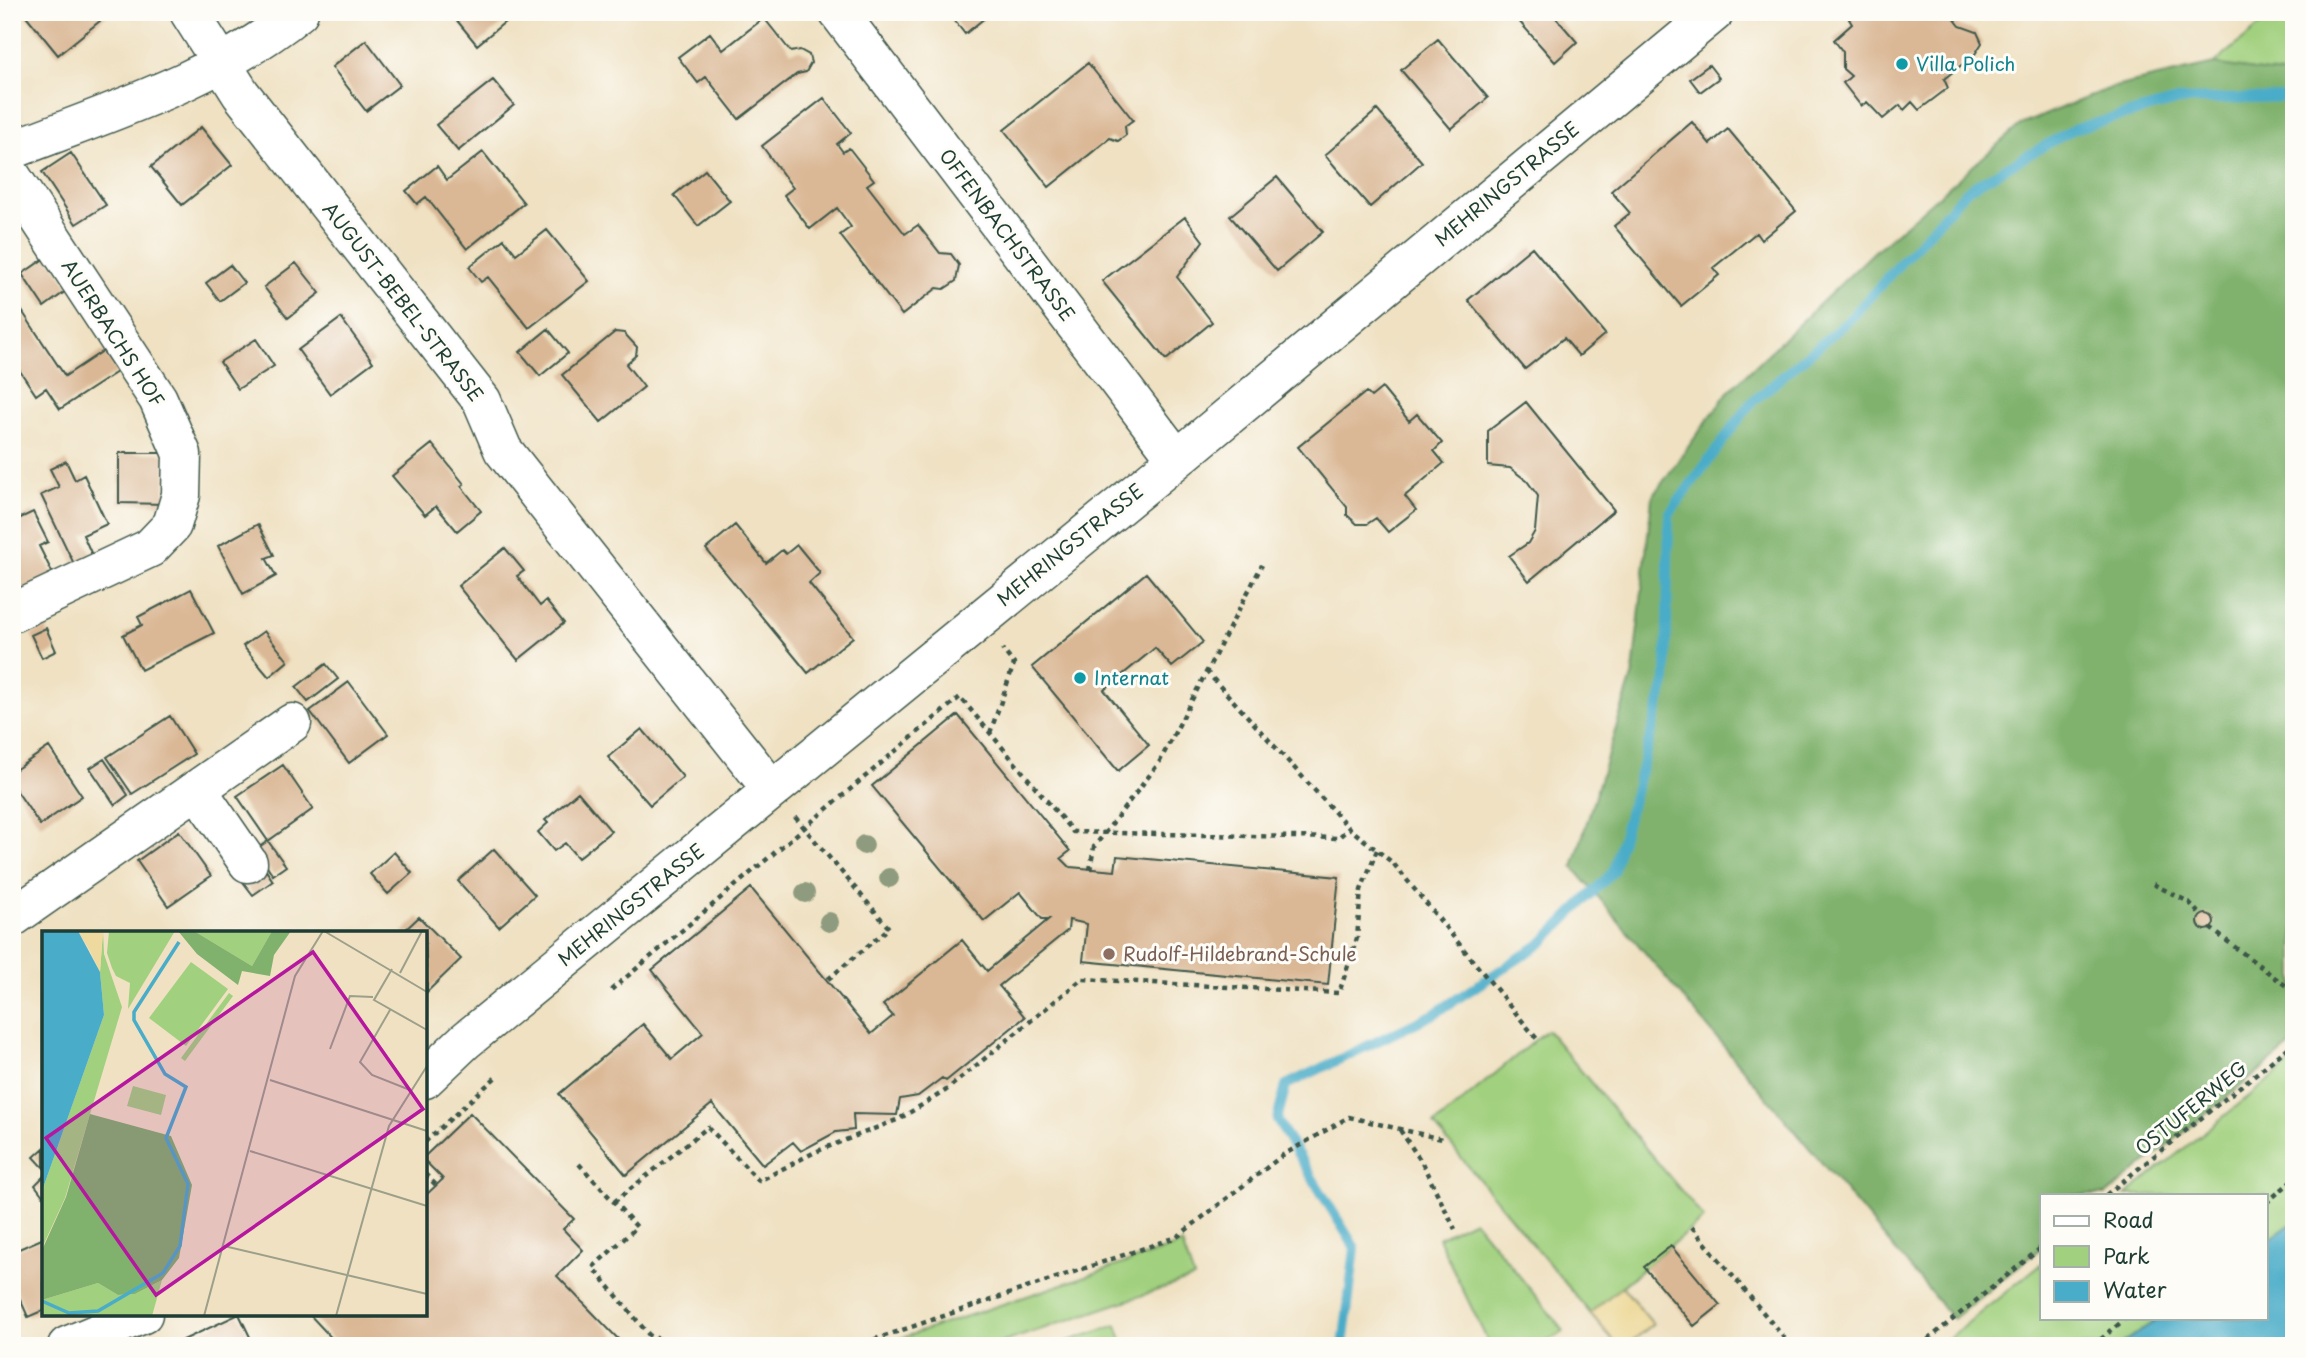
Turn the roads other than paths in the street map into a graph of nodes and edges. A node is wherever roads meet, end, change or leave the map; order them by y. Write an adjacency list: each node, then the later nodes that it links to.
1 (189, 12): 5 (street, AUGUST-BEBEL-STRASSE)
2 (299, 12): 5 (street)
3 (838, 12): 8 (street, OFFENBACHSTRASSE)
4 (1714, 12): 8 (street, MEHRINGSTRASSE)
5 (221, 61): 6 (street); 12 (street, AUGUST-BEBEL-STRASSE)
6 (12, 150)
7 (12, 177): 9 (street, AUERBACHS HOF)
8 (1177, 459): 12 (street, MEHRINGSTRASSE)
9 (12, 613)
10 (292, 723): 11 (street)
11 (197, 789): 13 (street); 14 (street)
12 (772, 790): 15 (street, MEHRINGSTRASSE)
13 (248, 863)
14 (12, 918)
15 (427, 1077)
16 (138, 1316): 17 (street)
17 (68, 1346)

